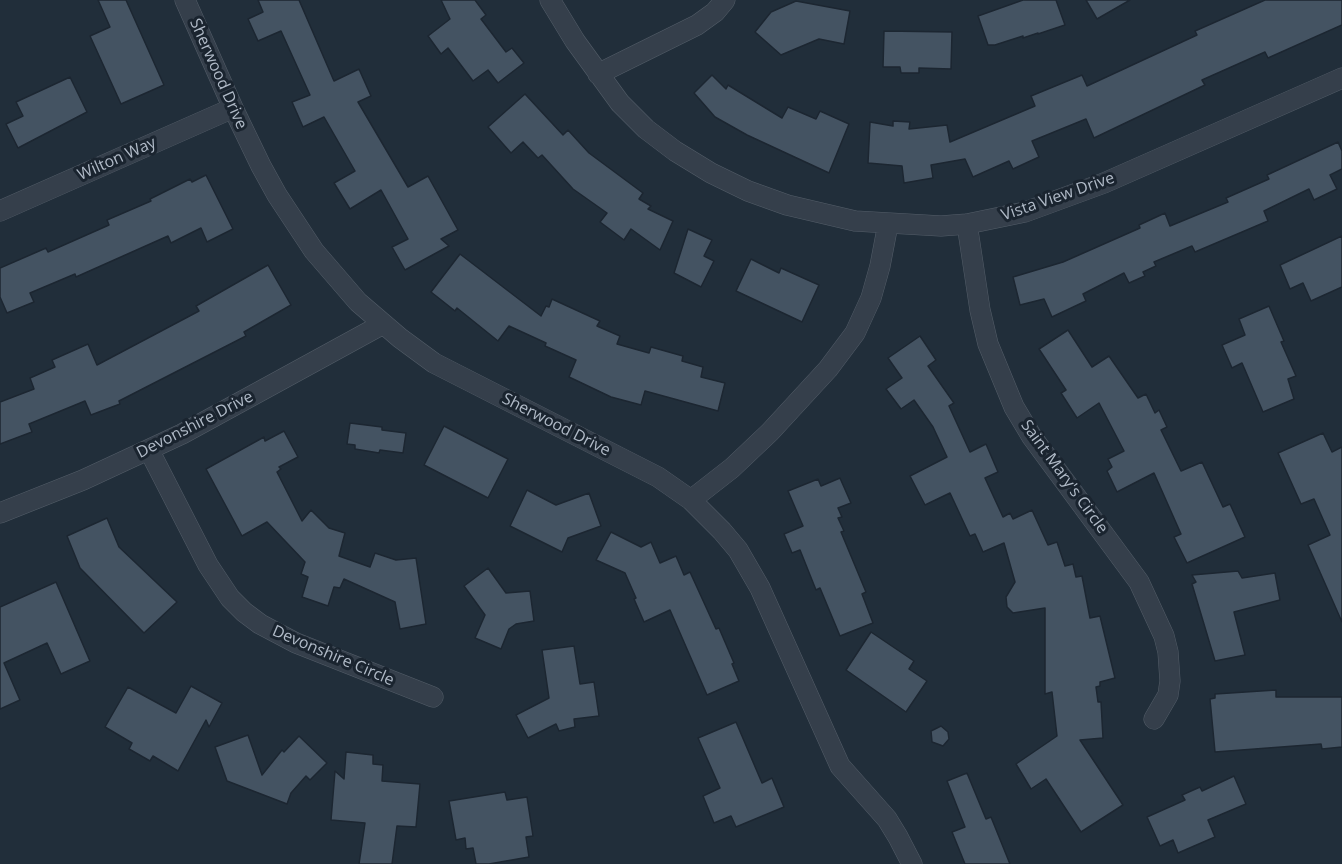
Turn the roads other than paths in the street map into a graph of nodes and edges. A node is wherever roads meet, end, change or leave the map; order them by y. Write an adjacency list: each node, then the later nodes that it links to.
1 (185, 0): 6 (street, Sherwood Drive)
2 (550, 0): 4 (street, Vista View Drive)
3 (725, 0): 4 (street)
4 (598, 74): 8 (street, Vista View Drive)
5 (1342, 78): 9 (street, Vista View Drive)
6 (233, 108): 7 (street, Wilton Way); 10 (street, Sherwood Drive)
7 (0, 211)
8 (888, 224): 9 (street, Vista View Drive); 12 (street)
9 (967, 224): 15 (street, Saint Mary's Circle)
10 (383, 324): 11 (street, Devonshire Drive); 12 (street, Sherwood Drive)
11 (149, 450): 13 (street, Devonshire Drive); 14 (street, Devonshire Circle)
12 (691, 501): 16 (street, Sherwood Drive)
13 (0, 513)
14 (433, 697)
15 (1154, 719)
16 (912, 864)

